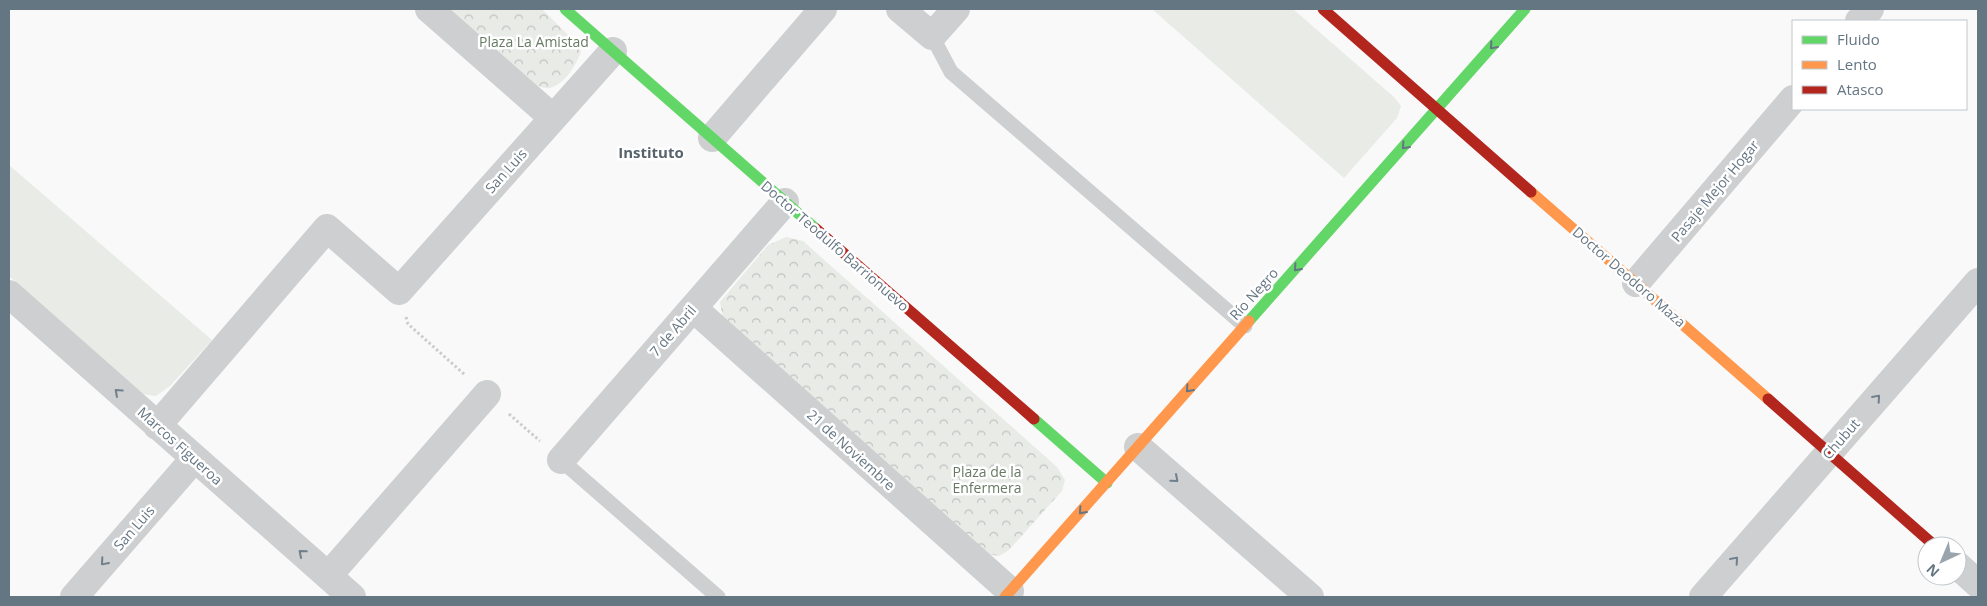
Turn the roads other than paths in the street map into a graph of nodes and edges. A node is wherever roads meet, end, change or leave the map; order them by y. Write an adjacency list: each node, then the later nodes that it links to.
1 (429, 9): 14 (street)
2 (565, 9): 11 (street, Doctor Teodulfo Barrionuevo)
3 (823, 9): 15 (street)
4 (900, 9): 10 (street)
5 (956, 9): 10 (street)
6 (1323, 9): 13 (street, Doctor Deodoro Maza)
7 (1525, 9): 13 (street, Río Negro, one-way to 13)
8 (1870, 9): 9 (street)
9 (1860, 20)
10 (932, 36): 21 (lane)
11 (613, 51): 14 (street, San Luis); 15 (street, Doctor Teodulfo Barrionuevo)
12 (1792, 100): 18 (street, Pasaje Mejor Hogar)
13 (1438, 110): 18 (street, Doctor Deodoro Maza); 21 (street, Río Negro, one-way to 21)
14 (553, 118): 23 (street, San Luis)
15 (712, 138): 16 (street, Doctor Teodulfo Barrionuevo)
16 (785, 202): 20 (street, 7 de Abril); 28 (street, Doctor Teodulfo Barrionuevo)
17 (1978, 282): 25 (street, Chubut, one-way to 17)
18 (1636, 283): 25 (street, Doctor Deodoro Maza)
19 (9, 294): 23 (street, Marcos Figueroa, one-way to 19)
20 (693, 308): 27 (street, 7 de Abril); 33 (street, 21 de Noviembre)
21 (1245, 326): 24 (street, Río Negro, one-way to 24)
22 (487, 394): 31 (street)
23 (157, 426): 26 (street, Marcos Figueroa)
24 (1138, 447): 28 (street, Río Negro); 37 (street, one-way to 37)
25 (1829, 453): 29 (street, Doctor Deodoro Maza); 38 (street, Chubut, one-way to 25)
26 (194, 459): 31 (street, Marcos Figueroa, one-way to 26); 34 (street, San Luis, one-way to 34)
27 (561, 460): 36 (lane)
28 (1107, 483): 33 (street, Río Negro, one-way to 33)
29 (1924, 536)
30 (1967, 574): 32 (street)
31 (328, 576): 35 (street, Marcos Figueroa)
32 (1978, 584)
33 (1007, 594)
34 (74, 597)
35 (352, 597)
36 (718, 597)
37 (1310, 597)
38 (1703, 597)

